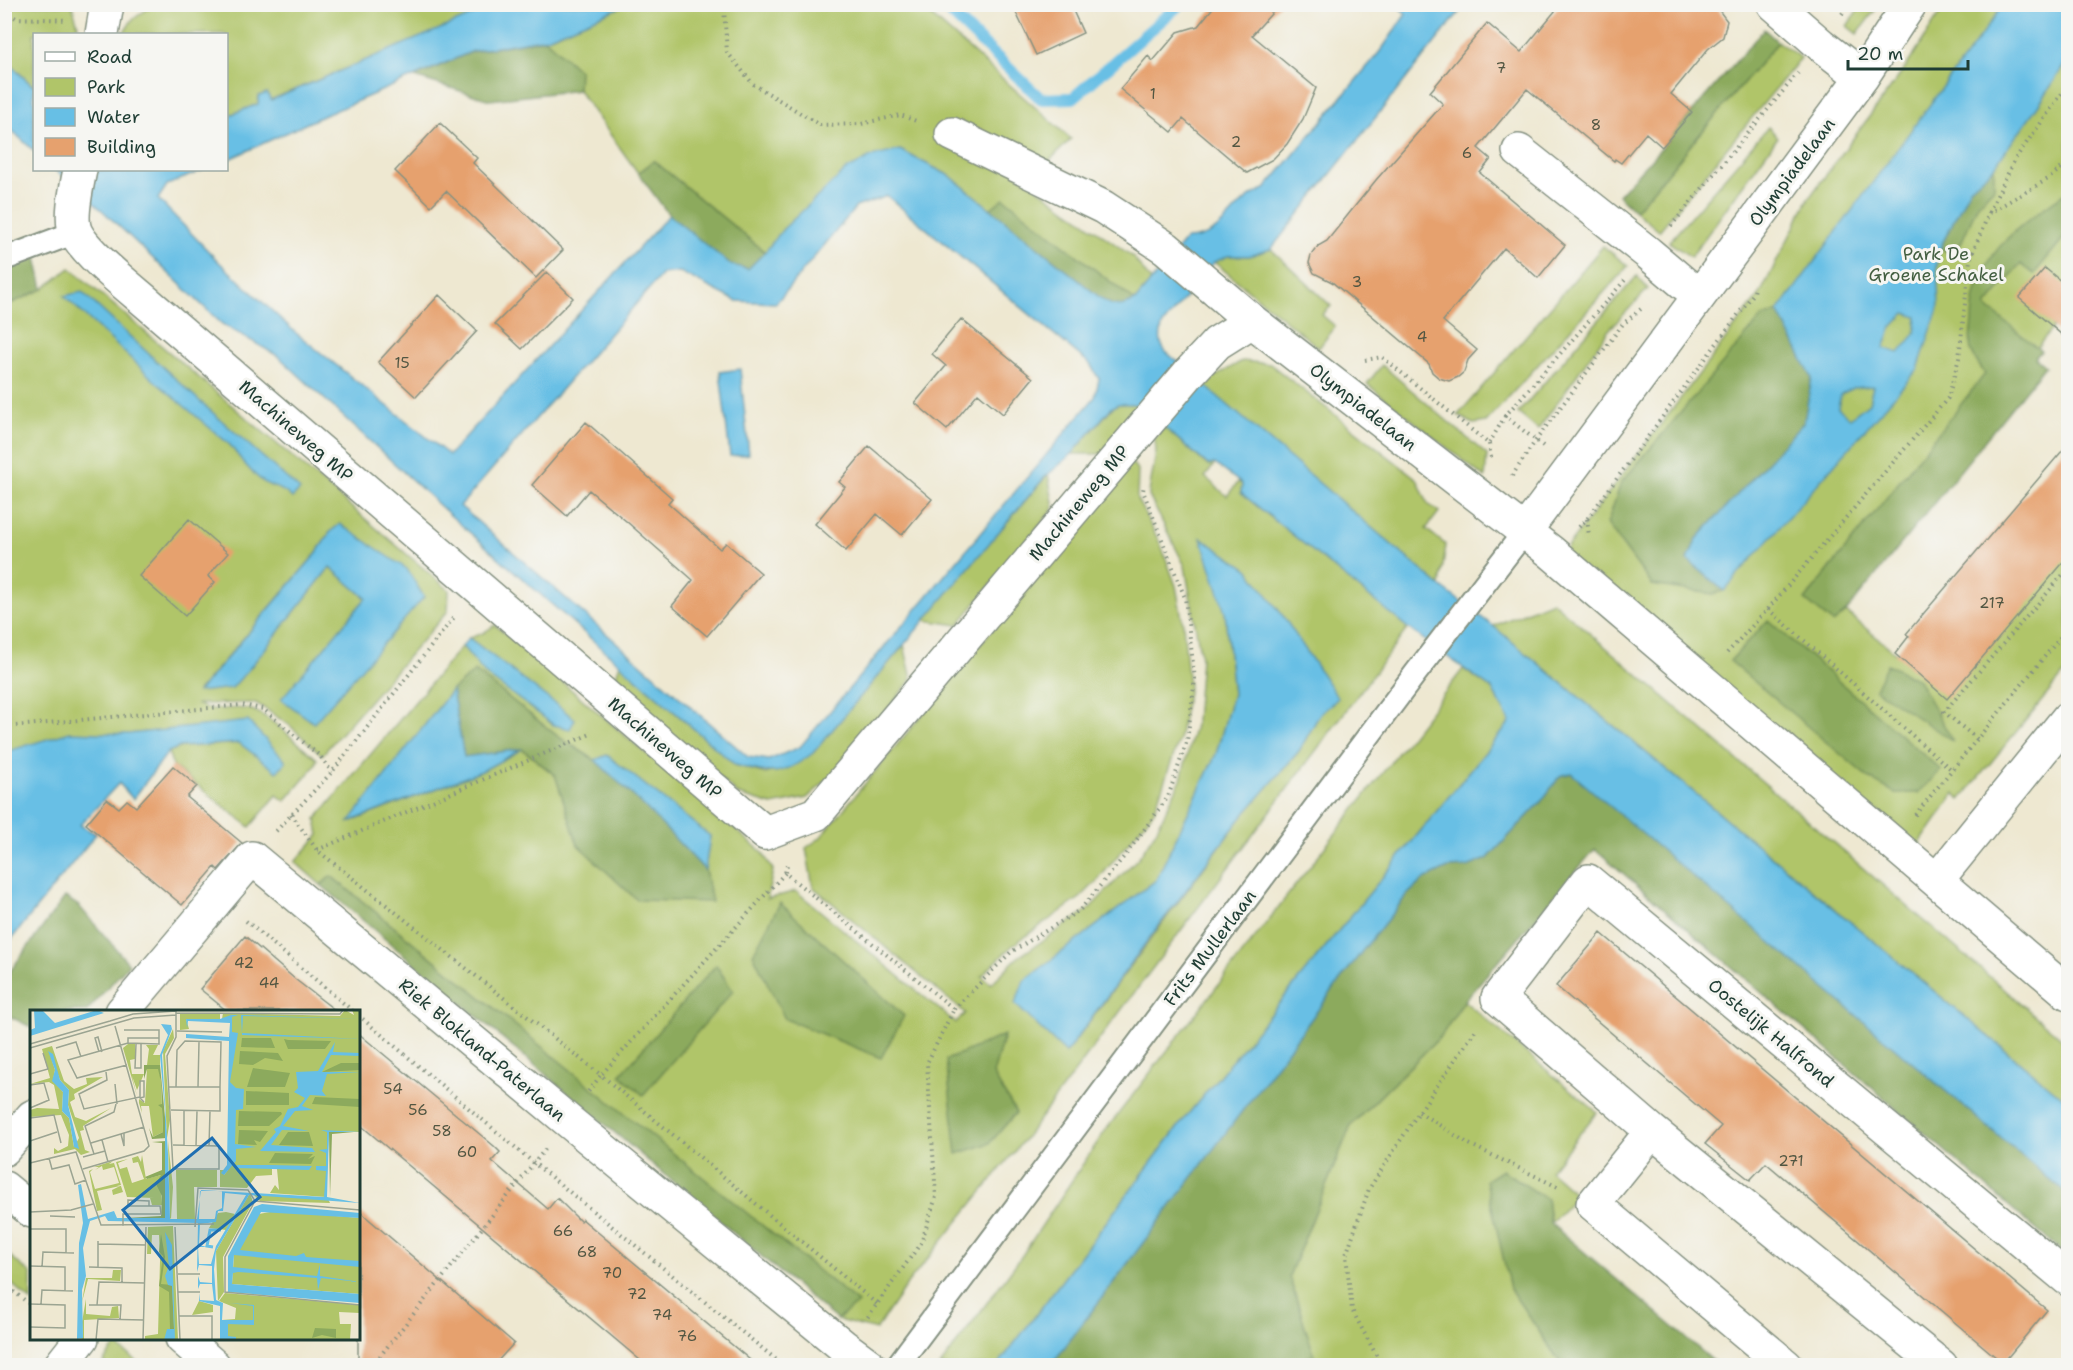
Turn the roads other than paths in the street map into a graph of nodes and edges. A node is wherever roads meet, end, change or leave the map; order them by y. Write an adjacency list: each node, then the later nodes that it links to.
1 (1774, 4): 3 (street)
2 (1910, 4): 3 (street, Olympiadelaan)
3 (1862, 77): 9 (street, Olympiadelaan)
4 (952, 134): 10 (street, Olympiadelaan)
5 (1520, 152): 9 (street)
6 (80, 171): 7 (street)
7 (75, 218): 8 (lane); 10 (street, Machineweg MP)
8 (4, 259)
9 (1700, 296): 11 (street, Olympiadelaan)
10 (1252, 321): 11 (street, Olympiadelaan)
11 (1525, 531): 13 (street); 27 (lane, Frits Mullerlaan)
12 (2068, 718): 13 (street)
13 (1937, 880): 14 (street)
14 (2068, 993)
15 (123, 1010): 26 (street, Riek Blokland-Paterlaan)
16 (30, 1119): 18 (street)
17 (1652, 1131): 21 (street, Oostelijk Halfrond); 28 (street); 29 (street)
18 (4, 1149)
19 (4, 1188): 20 (street)
20 (30, 1209)
21 (2068, 1279)
22 (80, 1340): 24 (street)
23 (184, 1340): 25 (street)
24 (60, 1365)
25 (214, 1365)
26 (870, 1365)
27 (897, 1365)
28 (1786, 1365)
29 (1941, 1365)

